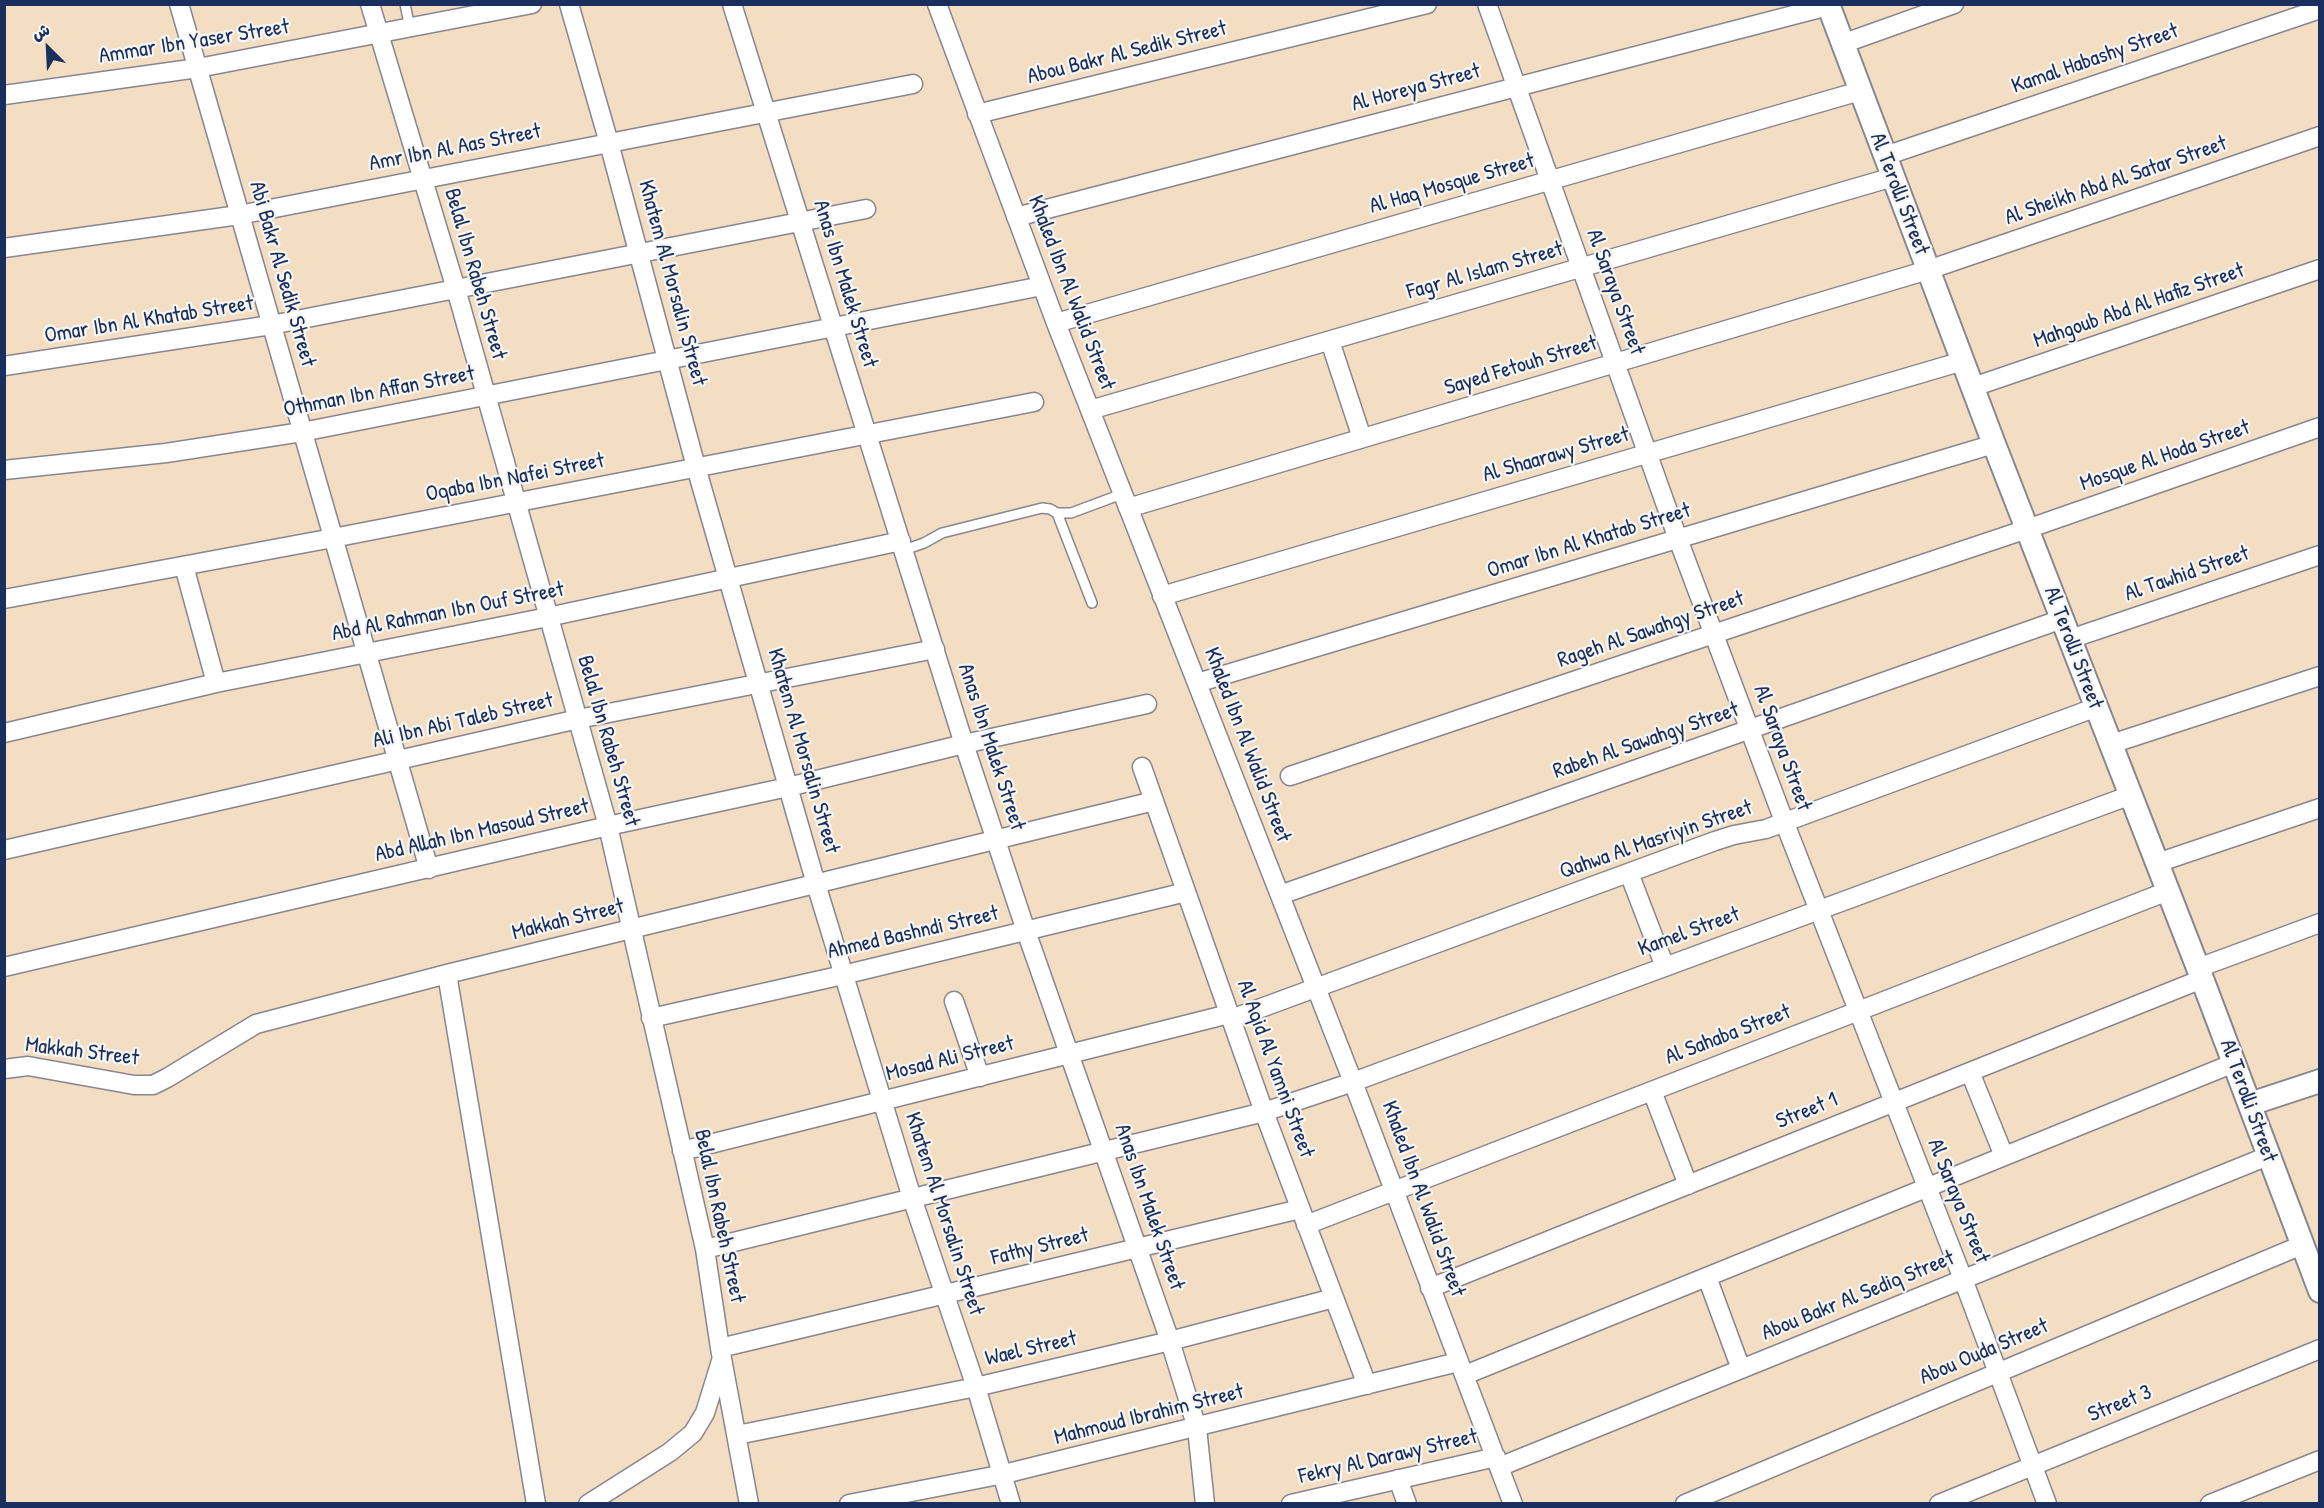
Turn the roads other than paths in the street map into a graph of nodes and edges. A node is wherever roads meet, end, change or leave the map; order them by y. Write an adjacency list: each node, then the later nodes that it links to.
1 (179, 4): 16 (street, Abi Bakr Al Sedik Street)
2 (370, 4): 14 (street, Belal Ibn Rabeh Street)
3 (405, 4): 13 (lane)
4 (532, 4): 13 (street, Ammar Ibn Yaser Street)
5 (569, 4): 24 (street, Khatem Al Morsalin Street)
6 (732, 4): 21 (street, Anas Ibn Malek Street)
7 (1427, 4): 22 (street, Abou Bakr Al Sedik Street)
8 (1487, 4): 18 (street, Al Saraya Street)
9 (1954, 4): 15 (street)
10 (1828, 5): 15 (street, Al Terolli Street); 18 (street, Al Horeya Street)
11 (943, 6): 22 (street, Khaled Ibn Al Walid Street)
12 (2319, 9): 25 (street, Kamal Habashy Street)
13 (410, 28): 14 (street, Ammar Ibn Yaser Street)
14 (379, 34): 16 (street, Ammar Ibn Yaser Street); 27 (street, Belal Ibn Rabeh Street)
15 (1842, 44): 19 (street, Al Terolli Street)
16 (198, 68): 20 (street, Ammar Ibn Yaser Street); 30 (street, Abi Bakr Al Sedik Street)
17 (913, 84): 21 (street, Amr Ibn Al Aas Street)
18 (1516, 87): 28 (street, Al Saraya Street); 31 (street, Al Horeya Street)
19 (1860, 91): 25 (street, Al Terolli Street); 28 (street, Al Haq Mosque Street)
20 (4, 95)
21 (766, 112): 24 (street, Amr Ibn Al Aas Street); 32 (street, Anas Ibn Malek Street)
22 (977, 114): 31 (street, Khaled Ibn Al Walid Street)
23 (2319, 136): 37 (street, Al Sheikh Abd Al Satar Street)
24 (609, 143): 27 (street, Amr Ibn Al Aas Street); 34 (street, Khatem Al Morsalin Street)
25 (1885, 156): 26 (street, Al Terolli Street)
26 (1893, 177): 35 (street, Fagr Al Islam Street); 37 (street, Al Terolli Street)
27 (422, 179): 30 (street, Amr Ibn Al Aas Street); 39 (street, Belal Ibn Rabeh Street)
28 (1550, 181): 35 (street, Al Saraya Street); 40 (street, Al Haq Mosque Street)
29 (866, 209): 32 (street, Omar Ibn Al Khatab Street)
30 (239, 215): 33 (street, Amr Ibn Al Aas Street); 41 (street, Abi Bakr Al Sedik Street)
31 (1016, 217): 38 (street, Khaled Ibn Al Walid Street)
32 (801, 222): 34 (street, Omar Ibn Al Khatab Street); 42 (street, Anas Ibn Malek Street)
33 (4, 248)
34 (639, 253): 39 (street, Omar Ibn Al Khatab Street); 44 (street, Khatem Al Morsalin Street)
35 (1581, 268): 43 (street, Fagr Al Islam Street); 46 (street, Al Saraya Street)
36 (2319, 269): 48 (street, Mahgoub Abd Al Hafiz Street)
37 (1928, 270): 45 (street, Al Terolli Street); 46 (street, Sayed Fetouh Street)
38 (1042, 286): 40 (street, Khaled Ibn Al Walid Street); 42 (street, Othman Ibn Affan Street)
39 (456, 289): 41 (street, Omar Ibn Al Khatab Street); 49 (street, Belal Ibn Rabeh Street)
40 (1056, 323): 51 (street, Khaled Ibn Al Walid Street)
41 (271, 325): 47 (street, Omar Ibn Al Khatab Street); 53 (street, Abi Bakr Al Sedik Street)
42 (833, 327): 44 (street, Othman Ibn Affan Street); 54 (street, Anas Ibn Malek Street)
43 (1330, 341): 51 (street, Fagr Al Islam Street); 55 (street)
44 (668, 360): 49 (street, Othman Ibn Affan Street); 58 (street, Khatem Al Morsalin Street)
45 (1963, 361): 48 (street, Al Terolli Street); 57 (street, Al Shaarawy Street)
46 (1615, 363): 55 (street, Sayed Fetouh Street); 57 (street, Al Saraya Street)
47 (4, 366)
48 (1973, 387): 56 (street, Al Terolli Street)
49 (486, 396): 53 (street, Othman Ibn Affan Street); 61 (street, Belal Ibn Rabeh Street)
50 (1034, 402): 54 (street, Oqaba Ibn Nafei Street)
51 (1090, 410): 60 (street, Khaled Ibn Al Walid Street)
52 (2319, 427): 63 (street, Mosque Al Hoda Street)
53 (303, 432): 59 (street, Othman Ibn Affan Street); 64 (street, Abi Bakr Al Sedik Street)
54 (867, 434): 58 (street, Oqaba Ibn Nafei Street); 66 (street, Anas Ibn Malek Street)
55 (1362, 438): 60 (street, Sayed Fetouh Street)
56 (1994, 444): 63 (street, Al Terolli Street); 65 (street, Omar Ibn Al Khatab Street)
57 (1647, 453): 65 (street, Al Saraya Street); 70 (street, Al Shaarawy Street)
58 (696, 467): 61 (street, Oqaba Ibn Nafei Street); 69 (street, Khatem Al Morsalin Street)
59 (4, 470)
60 (1125, 501): 62 (lane); 70 (street, Khaled Ibn Al Walid Street)
61 (516, 502): 64 (street, Oqaba Ibn Nafei Street); 73 (street, Belal Ibn Rabeh Street)
62 (1057, 513): 66 (lane); 72 (lane)
63 (2027, 530): 74 (street, Al Terolli Street); 75 (street, Rageh Al Sawahgy Street)
64 (333, 538): 68 (street, Oqaba Ibn Nafei Street); 77 (street, Abi Bakr Al Sedik Street)
65 (1678, 539): 75 (street, Al Saraya Street); 81 (street, Omar Ibn Al Khatab Street)
66 (903, 545): 69 (street, Abd Al Rahman Ibn Ouf Street); 76 (street, Anas Ibn Malek Street)
67 (2319, 555): 74 (street, Al Tawhid Street)
68 (184, 566): 71 (street, Oqaba Ibn Nafei Street); 80 (street)
69 (729, 578): 73 (street, Abd Al Rahman Ibn Ouf Street); 79 (street, Khatem Al Morsalin Street)
70 (1162, 596): 81 (street, Khaled Ibn Al Walid Street)
71 (4, 599)
72 (1092, 603)
73 (548, 617): 77 (street, Abd Al Rahman Ibn Ouf Street); 84 (street, Belal Ibn Rabeh Street)
74 (2066, 629): 83 (street, Al Terolli Street); 85 (street, Rabeh Al Sawahgy Street)
75 (1713, 634): 85 (street, Al Saraya Street); 91 (street, Rageh Al Sawahgy Street)
76 (934, 649): 79 (street, Ali Ibn Abi Taleb Street); 87 (street, Anas Ibn Malek Street)
77 (366, 652): 80 (street, Abd Al Rahman Ibn Ouf Street); 89 (street, Abi Bakr Al Sedik Street)
78 (2319, 676): 88 (street)
79 (759, 682): 84 (street, Ali Ibn Abi Taleb Street); 92 (street, Khatem Al Morsalin Street)
80 (216, 683): 86 (street, Abd Al Rahman Ibn Ouf Street)
81 (1197, 683): 106 (street, Khaled Ibn Al Walid Street)
82 (1147, 704): 87 (street, Abd Allah Ibn Masoud Street)
83 (2097, 707): 88 (street, Al Terolli Street); 96 (street, Qahwa Al Masriyin Street)
84 (578, 719): 89 (street, Ali Ibn Abi Taleb Street); 97 (street, Belal Ibn Rabeh Street)
85 (1750, 729): 96 (street, Al Saraya Street); 106 (street, Rabeh Al Sawahgy Street)
86 (4, 733)
87 (964, 744): 92 (street, Abd Allah Ibn Masoud Street); 98 (street, Anas Ibn Malek Street)
88 (2111, 744): 93 (street, Al Terolli Street)
89 (398, 760): 99 (street, Ali Ibn Abi Taleb Street); 101 (street, Abi Bakr Al Sedik Street)
90 (1142, 767): 94 (street, Al Aqid Al Yamni Street)
91 (1290, 776)
92 (788, 787): 97 (street, Abd Allah Ibn Masoud Street); 103 (street, Khatem Al Morsalin Street)
93 (2131, 795): 100 (street, Al Terolli Street); 107 (street, Kamel Street)
94 (1154, 801): 98 (street, Makkah Street); 105 (street, Al Aqid Al Yamni Street)
95 (2319, 808): 100 (street)
96 (1784, 821): 102 (street, Qahwa Al Masriyin Street); 107 (street, Al Saraya Street)
97 (608, 826): 101 (street, Abd Allah Ibn Masoud Street); 109 (street, Belal Ibn Rabeh Street)
98 (996, 840): 103 (street, Makkah Street); 110 (street, Anas Ibn Malek Street)
99 (4, 850)
100 (2157, 863): 104 (street, Al Terolli Street)
101 (429, 869): 111 (street, Abd Allah Ibn Masoud Street)
102 (1629, 873): 112 (street); 116 (street, Qahwa Al Masriyin Street)
103 (816, 884): 109 (street, Makkah Street); 115 (street, Khatem Al Morsalin Street)
104 (2168, 891): 113 (street, Al Terolli Street); 118 (street, Al Sahaba Street)
105 (1186, 892): 110 (street, Ahmed Bashndi Street); 119 (street, Al Aqid Al Yamni Street)
106 (1280, 895): 116 (street, Khaled Ibn Al Walid Street)
107 (1818, 910): 112 (street, Kamel Street); 118 (street, Al Saraya Street)
108 (2319, 923): 113 (street, Street 1)
109 (632, 929): 114 (street, Makkah Street); 120 (street, Belal Ibn Rabeh Street)
110 (1026, 931): 115 (street, Ahmed Bashndi Street); 121 (street, Anas Ibn Malek Street)
111 (4, 967)
112 (1665, 967): 127 (street, Kamel Street)
113 (2200, 973): 122 (street, Al Terolli Street); 124 (street, Street 1)
114 (447, 974): 123 (street, Makkah Street); 167 (street)
115 (843, 975): 120 (street, Ahmed Bashndi Street); 129 (street, Khatem Al Morsalin Street)
116 (1316, 988): 119 (street, Qahwa Al Masriyin Street); 127 (street, Khaled Ibn Al Walid Street)
117 (954, 1001): 125 (street)
118 (1858, 1011): 128 (street, Al Sahaba Street); 130 (street, Al Saraya Street)
119 (1230, 1017): 121 (street, Mosad Ali Street); 132 (street, Al Aqid Al Yamni Street)
120 (651, 1018): 133 (street, Belal Ibn Rabeh Street)
121 (1070, 1054): 125 (street, Mosad Ali Street); 134 (street, Anas Ibn Malek Street)
122 (2234, 1063): 131 (street, Al Terolli Street); 135 (street, Mahmoud Ibrahim Street)
123 (4, 1069)
124 (1970, 1072): 130 (street, Street 1); 135 (street)
125 (980, 1077): 129 (street, Mosad Ali Street)
126 (2319, 1081): 131 (street)
127 (1353, 1082): 132 (street, Kamel Street); 139 (street, Khaled Ibn Al Walid Street)
128 (1652, 1091): 137 (street); 139 (street, Al Sahaba Street)
129 (882, 1101): 133 (street, Mosad Ali Street); 140 (street, Khatem Al Morsalin Street)
130 (1893, 1102): 137 (street, Street 1); 138 (street, Al Saraya Street)
131 (2250, 1104): 136 (street, Al Terolli Street)
132 (1264, 1112): 134 (street, Kamel Street); 141 (street, Al Aqid Al Yamni Street)
133 (682, 1151): 144 (street, Belal Ibn Rabeh Street)
134 (1104, 1151): 140 (street, Kamel Street); 143 (street, Anas Ibn Malek Street)
135 (2004, 1156): 138 (street, Mahmoud Ibrahim Street)
136 (2268, 1156): 142 (street, Al Terolli Street); 147 (street, Abou Bakr Al Sediq Street)
137 (1688, 1185): 148 (street, Street 1)
138 (1927, 1188): 146 (street, Mahmoud Ibrahim Street); 147 (street, Al Saraya Street)
139 (1394, 1191): 141 (street, Al Sahaba Street); 148 (street, Khaled Ibn Al Walid Street)
140 (912, 1198): 144 (street, Kamel Street); 150 (street, Khatem Al Morsalin Street)
141 (1303, 1217): 143 (street, Fathy Street); 151 (street, Al Aqid Al Yamni Street)
142 (2302, 1245): 145 (street, Al Terolli Street); 157 (street, Abou Ouda Street)
143 (1138, 1247): 150 (street, Fathy Street); 152 (street, Anas Ibn Malek Street)
144 (705, 1249): 154 (street, Belal Ibn Rabeh Street)
145 (2315, 1265): 149 (street, Al Terolli Street)
146 (1707, 1277): 155 (street, Mahmoud Ibrahim Street); 156 (street)
147 (1963, 1279): 156 (street, Abou Bakr Al Sediq Street); 157 (street, Al Saraya Street)
148 (1430, 1288): 155 (street, Khaled Ibn Al Walid Street)
149 (2319, 1291)
150 (945, 1294): 154 (street, Fathy Street); 159 (street, Khatem Al Morsalin Street)
151 (1334, 1298): 152 (street, Wael Street); 158 (street, Al Aqid Al Yamni Street)
152 (1170, 1341): 159 (street, Wael Street); 160 (street, Anas Ibn Malek Street)
153 (2319, 1349): 164 (street, Street 3)
154 (721, 1353): 161 (street, Belal Ibn Rabeh Street); 168 (street)
155 (1461, 1369): 158 (street, Mahmoud Ibrahim Street); 163 (street, Khaled Ibn Al Walid Street)
156 (1741, 1369): 163 (street, Abou Bakr Al Sediq Street)
157 (1998, 1372): 164 (street, Al Saraya Street); 176 (street, Abou Ouda Street)
158 (1367, 1385): 160 (street, Mahmoud Ibrahim Street)
159 (976, 1386): 161 (street, Wael Street); 165 (street, Khatem Al Morsalin Street)
160 (1197, 1428): 165 (street, Mahmoud Ibrahim Street); 172 (street, Anas Ibn Malek Street)
161 (737, 1435): 169 (street, Belal Ibn Rabeh Street)
162 (2319, 1460): 179 (street)
163 (1497, 1462): 166 (street, Fekry Al Darawy Street); 175 (street, Khaled Ibn Al Walid Street)
164 (2033, 1466): 177 (street, Street 3); 178 (street, Al Saraya Street)
165 (1004, 1474): 170 (street, Mahmoud Ibrahim Street); 171 (street, Khatem Al Morsalin Street)
166 (1398, 1479): 173 (street, Fekry Al Darawy Street); 174 (street)
167 (536, 1503)
168 (588, 1503)
169 (749, 1503)
170 (849, 1503)
171 (1011, 1503)
172 (1205, 1503)
173 (1296, 1503)
174 (1407, 1503)
175 (1513, 1503)
176 (1684, 1503)
177 (1939, 1503)
178 (2047, 1503)
179 (2210, 1503)

